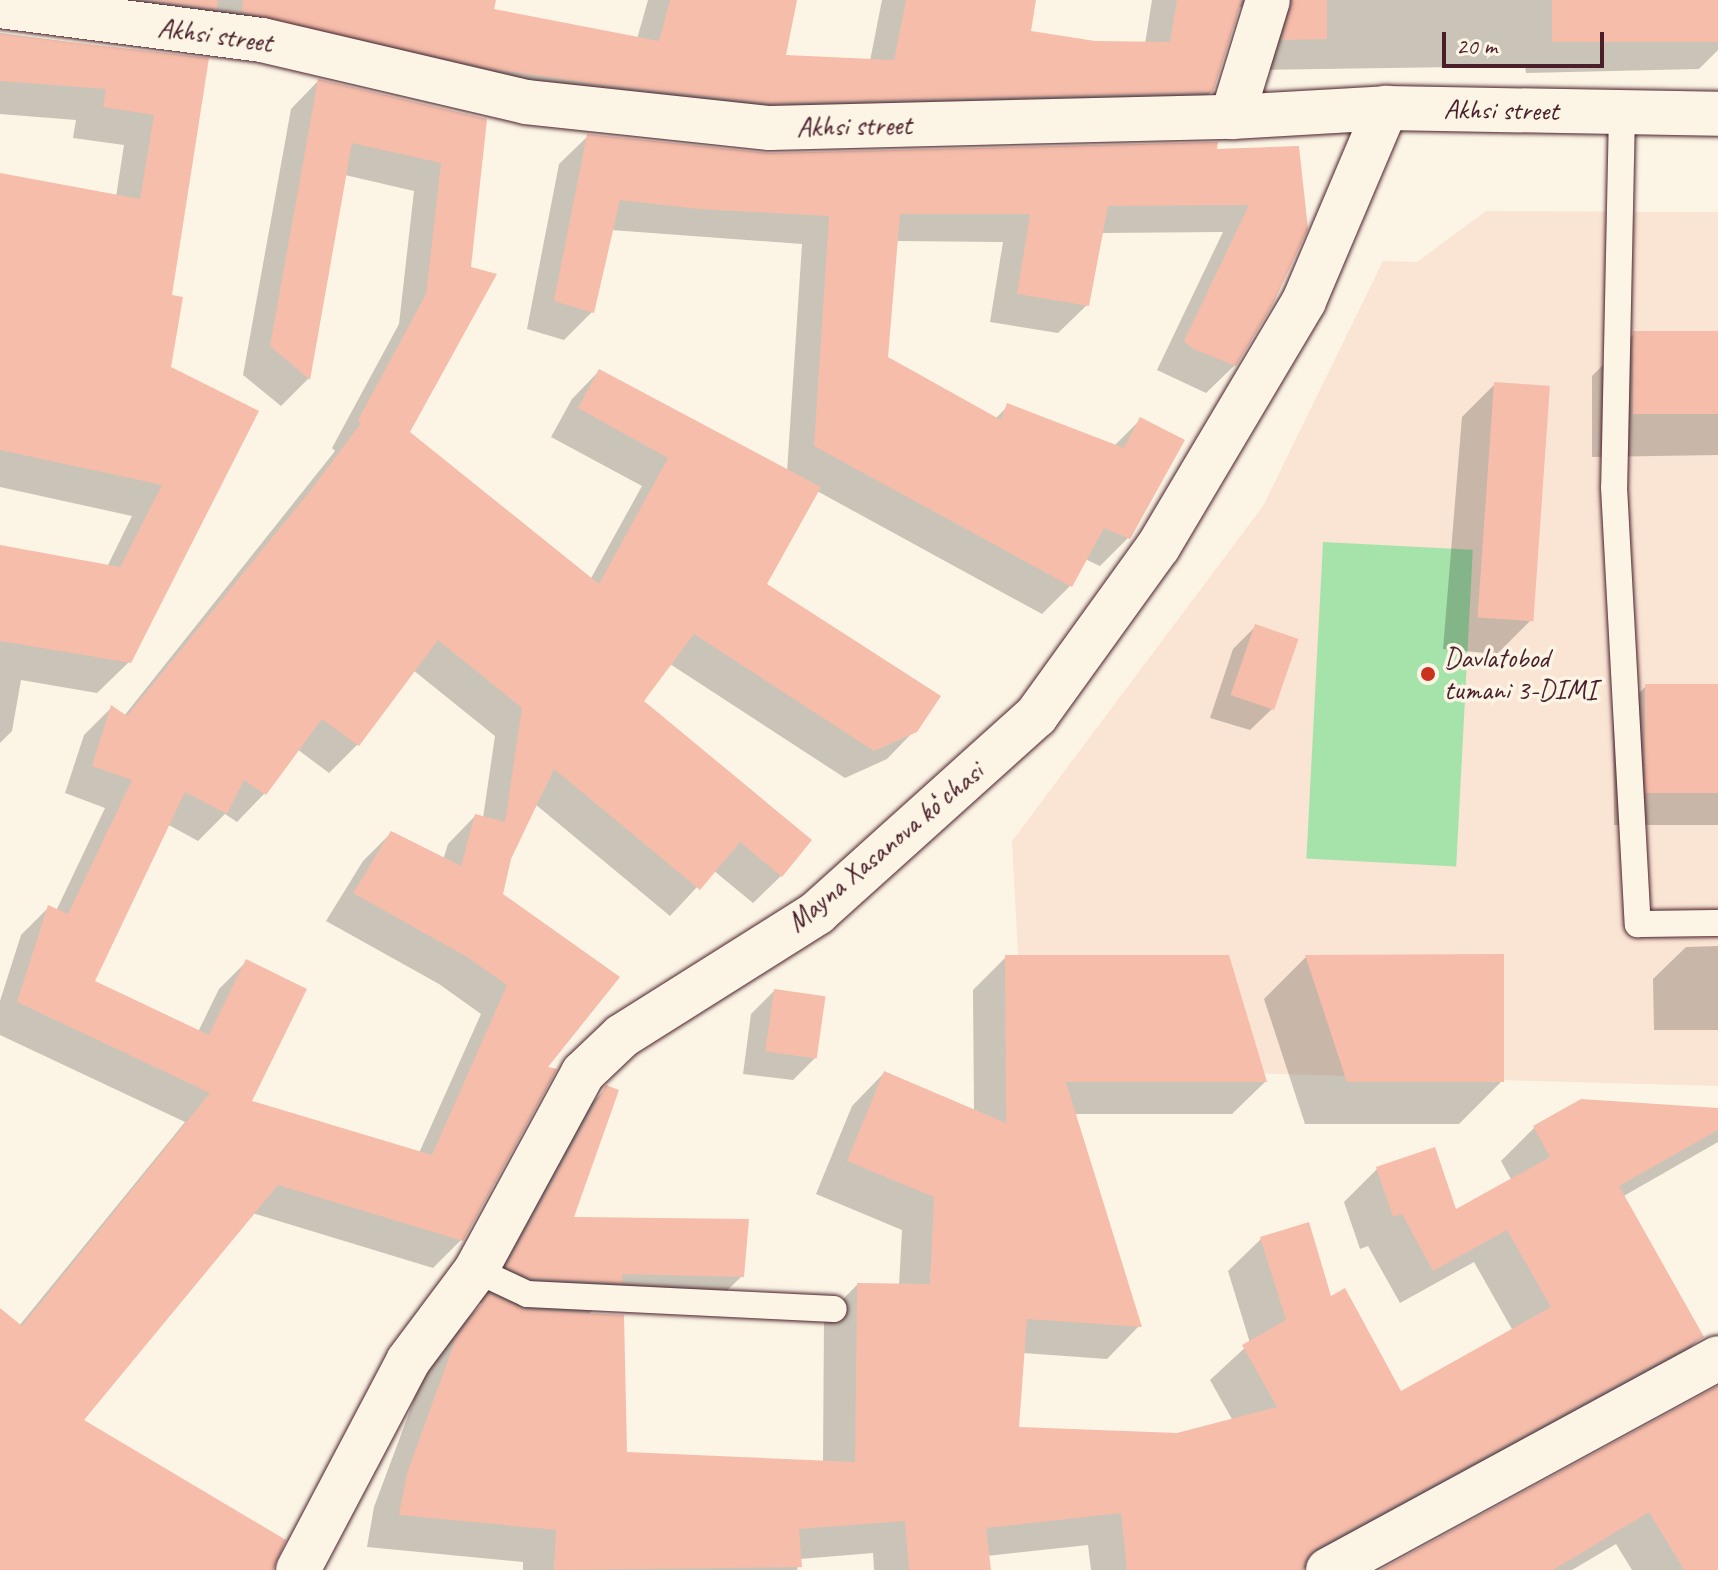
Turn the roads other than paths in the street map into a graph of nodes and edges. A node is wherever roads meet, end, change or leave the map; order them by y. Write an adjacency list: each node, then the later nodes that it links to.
1 (1268, 0): 6 (street)
2 (0, 6): 6 (street, Akhsi street)
3 (1386, 108): 4 (street, Akhsi street); 6 (street, Akhsi street); 8 (street, Mayna Xasanova koʻchasi)
4 (1622, 112): 5 (street, Akhsi street); 7 (lane)
5 (1718, 114)
6 (1232, 117)
7 (1718, 923)
8 (476, 1270): 9 (lane); 11 (street, Mayna Xasanova koʻchasi)
9 (834, 1309)
10 (1718, 1358): 12 (street)
11 (298, 1570)
12 (1328, 1570)

